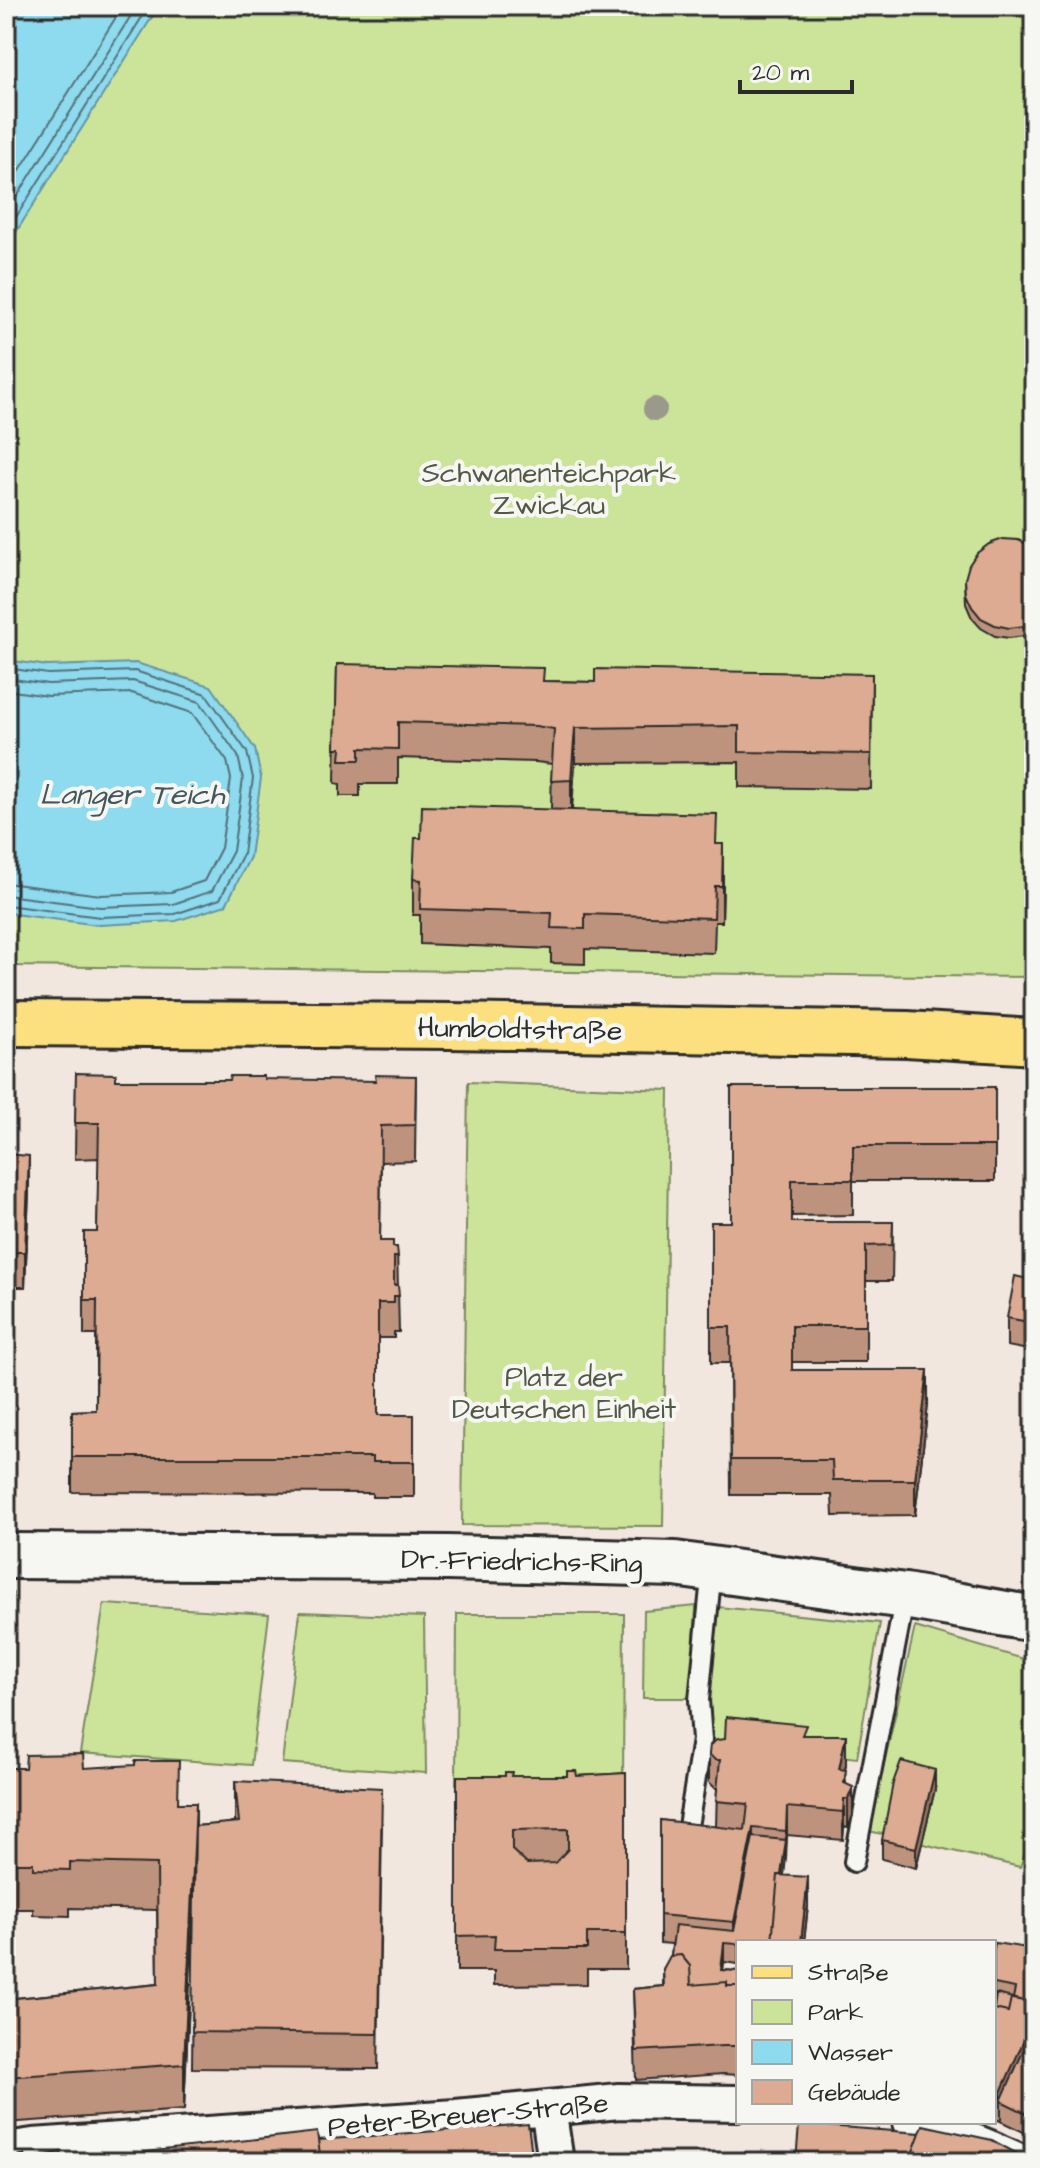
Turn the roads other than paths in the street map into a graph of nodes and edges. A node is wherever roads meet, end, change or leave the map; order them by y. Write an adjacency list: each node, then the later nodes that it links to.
1 (6, 1023): 2 (main road, Humboldtstraße)
2 (1034, 1042)
3 (6, 1556): 4 (main road, Dr.-Friedrichs-Ring)
4 (712, 1568): 5 (main road, Dr.-Friedrichs-Ring); 7 (lane)
5 (905, 1596): 6 (main road, Dr.-Friedrichs-Ring); 8 (lane)
6 (1034, 1619)
7 (686, 1839)
8 (854, 1862)
9 (736, 2103): 10 (street, Peter-Breuer-Straße)
10 (548, 2108): 12 (street, Peter-Breuer-Straße); 13 (street)
11 (918, 2124): 14 (street)
12 (6, 2150)
13 (556, 2162)
14 (1021, 2162)

